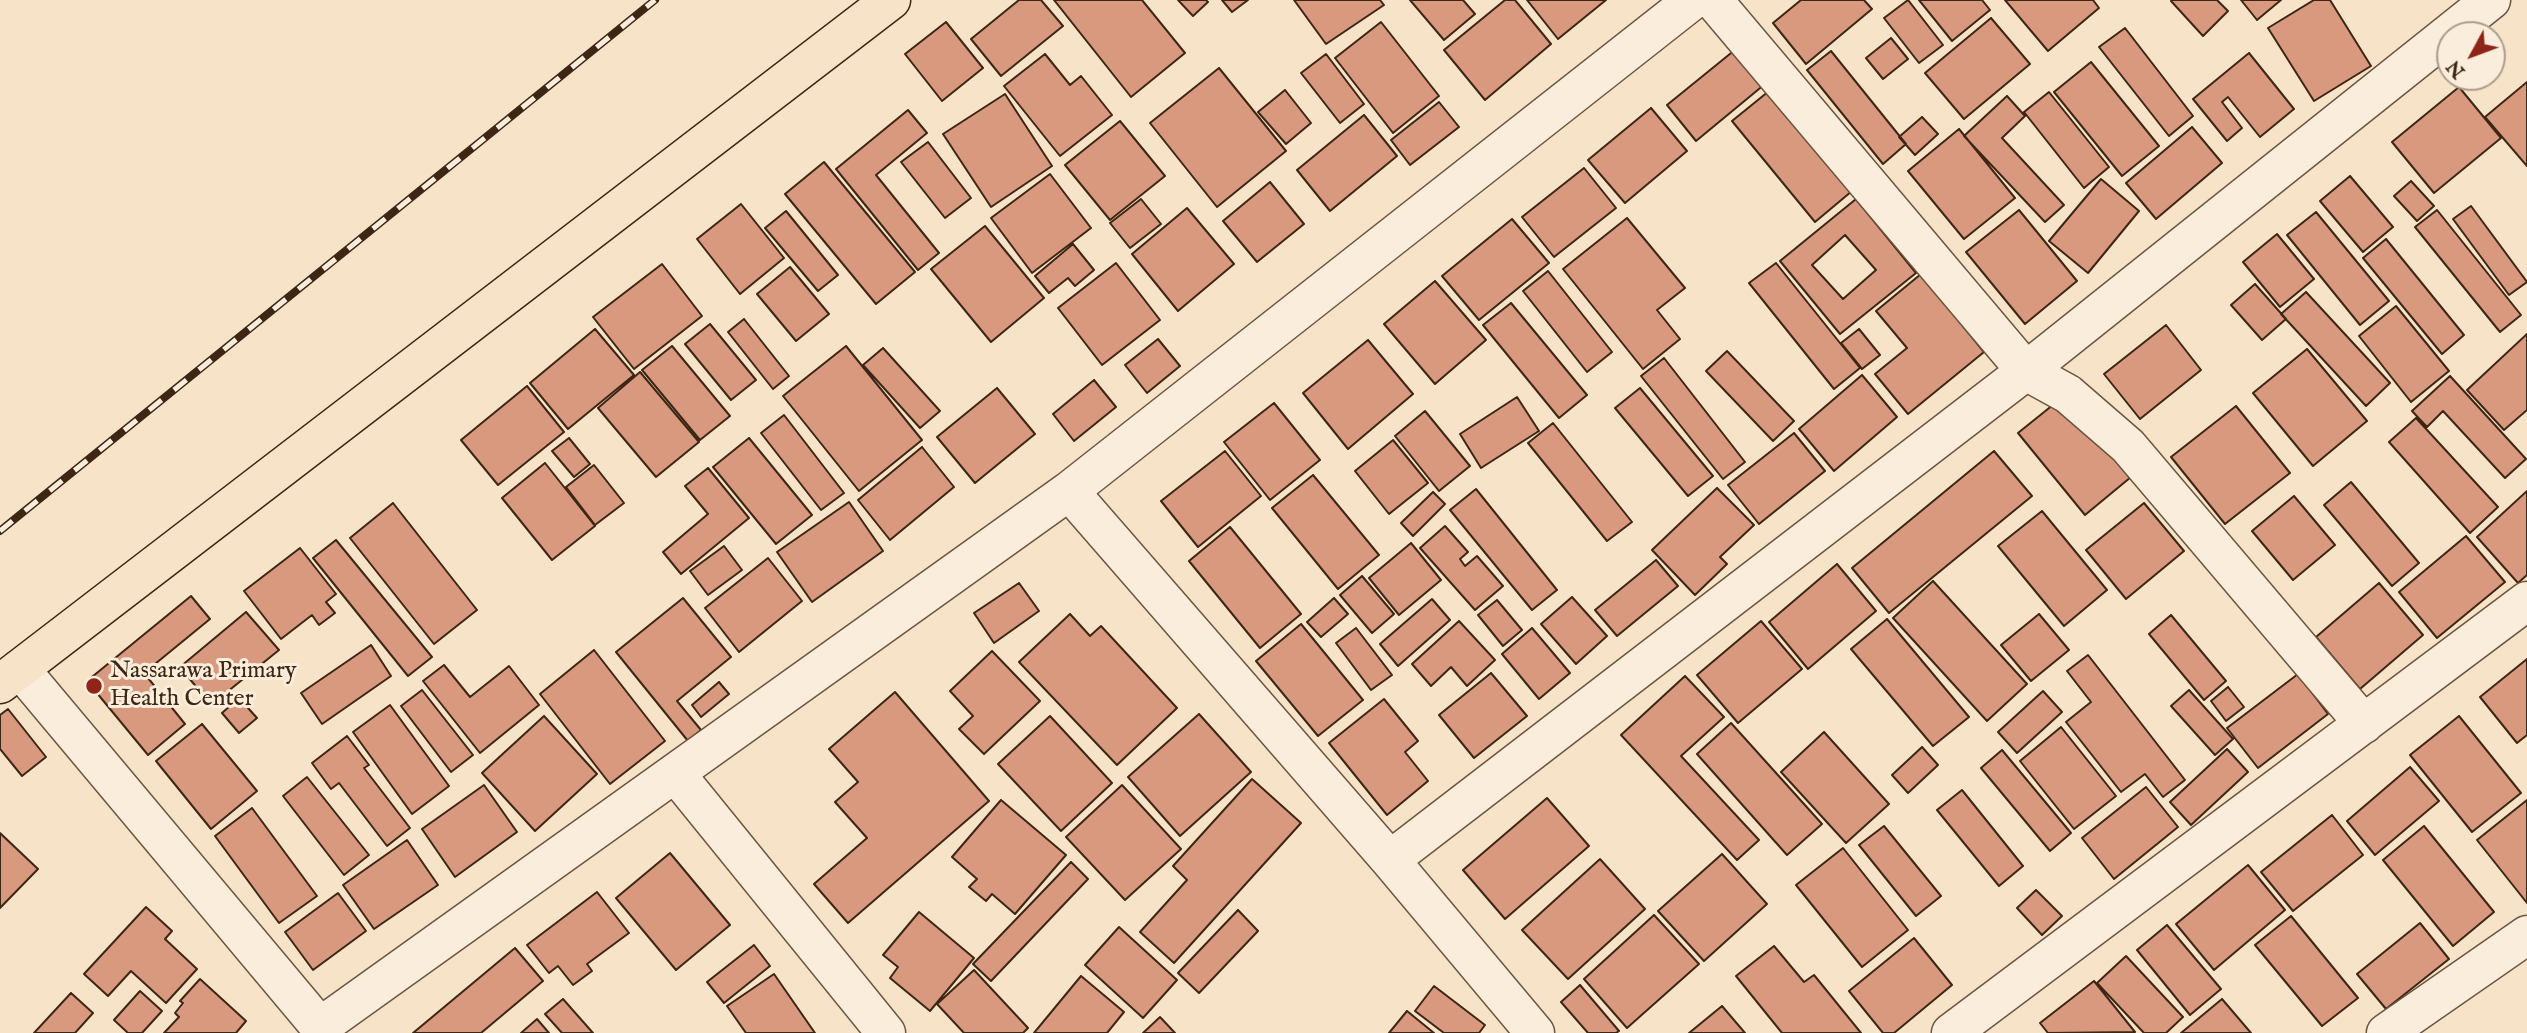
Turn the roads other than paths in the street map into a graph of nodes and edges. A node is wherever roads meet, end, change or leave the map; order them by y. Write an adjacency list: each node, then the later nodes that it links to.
1 (891, 0): 8 (main road)
2 (1693, 0): 6 (street)
3 (1713, 0): 5 (street)
4 (2491, 0): 5 (street)
5 (2026, 371): 9 (street); 11 (street)
6 (1069, 491): 10 (street); 11 (street)
7 (2527, 601): 9 (street)
8 (10, 676): 13 (street)
9 (2364, 724): 16 (street)
10 (675, 773): 13 (street); 14 (street)
11 (1390, 860): 15 (street)
12 (2527, 934): 17 (street)
13 (322, 1030)
14 (886, 1033)
15 (1535, 1033)
16 (1951, 1033)
17 (2386, 1033)

